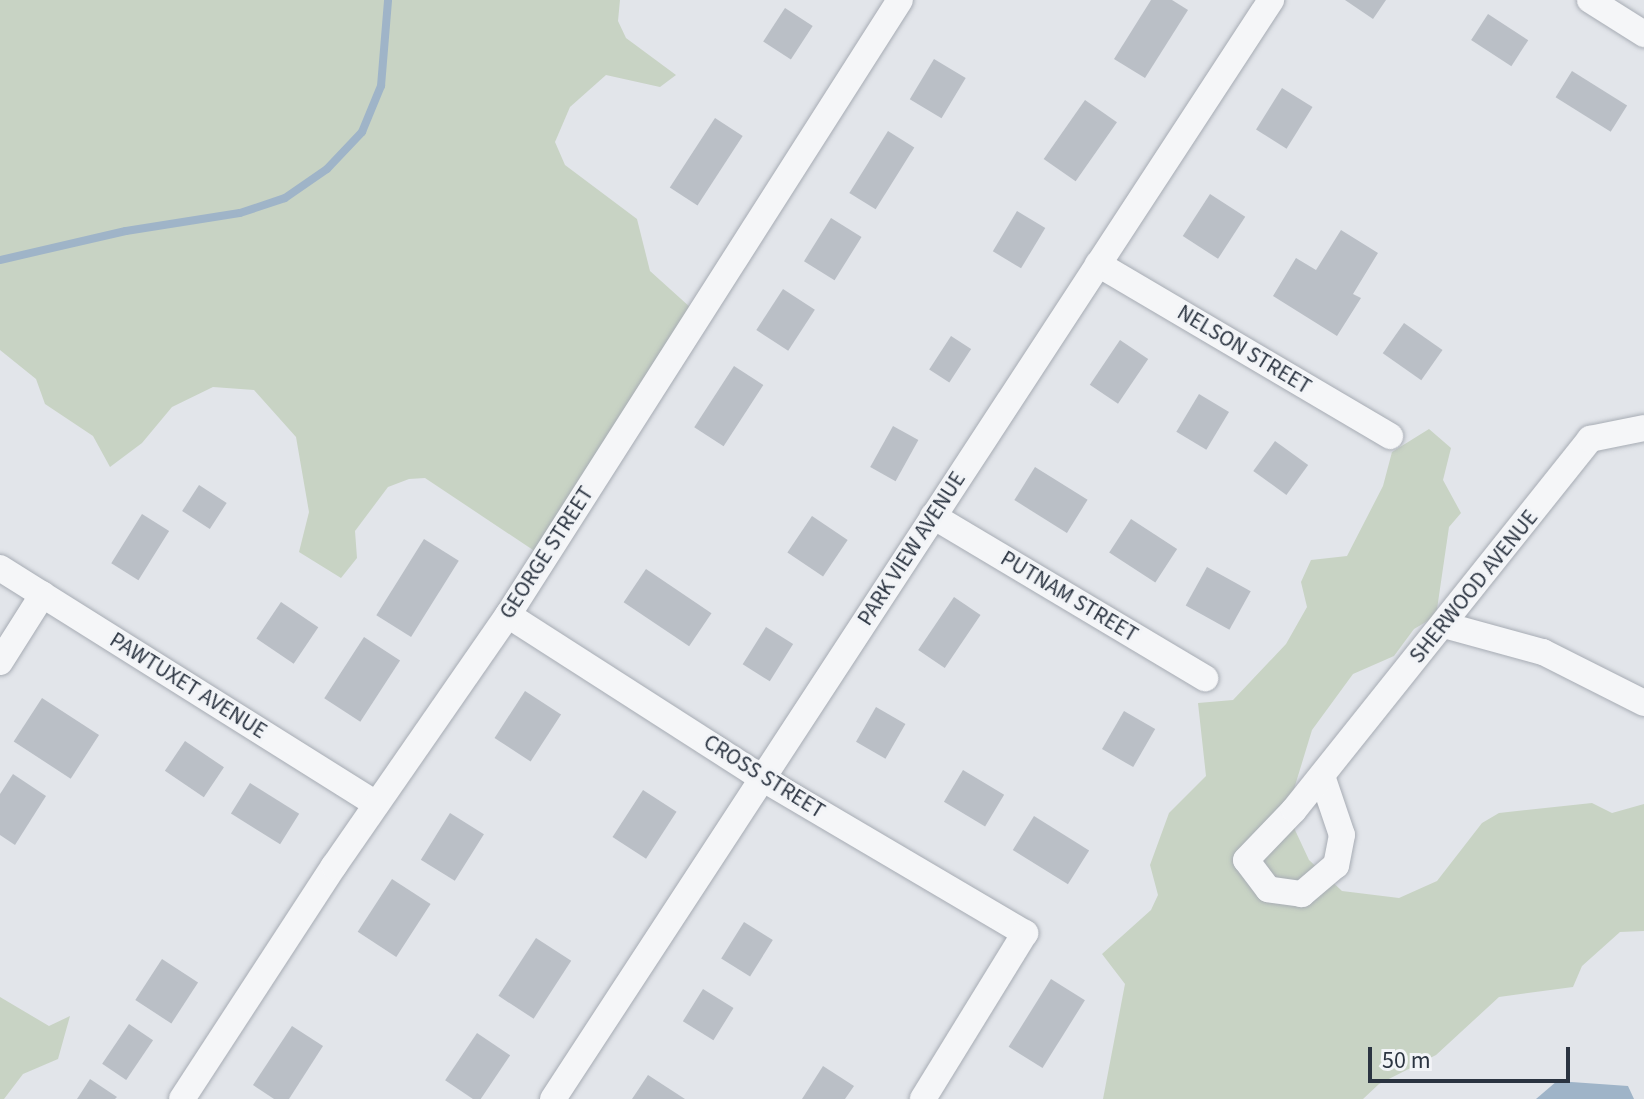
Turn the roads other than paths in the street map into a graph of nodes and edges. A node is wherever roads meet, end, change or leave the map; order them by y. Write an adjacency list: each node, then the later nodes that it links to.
1 (900, 0): 11 (street, GEORGE STREET)
2 (1271, 0): 5 (street, PARK VIEW AVENUE)
3 (1590, 0): 4 (street)
4 (1644, 34)
5 (1098, 264): 7 (street, NELSON STREET); 8 (street, PARK VIEW AVENUE)
6 (1644, 428): 12 (street, SHERWOOD AVENUE)
7 (1390, 436)
8 (933, 516): 14 (street, PUTNAM STREET); 17 (street, PARK VIEW AVENUE)
9 (0, 568): 10 (street, PAWTUXET AVENUE)
10 (43, 594): 13 (street); 18 (street, PAWTUXET AVENUE)
11 (508, 615): 17 (street, CROSS STREET); 18 (street, GEORGE STREET)
12 (1444, 625): 15 (street); 16 (street, SHERWOOD AVENUE)
13 (0, 662)
14 (1205, 678)
15 (1644, 703)
16 (1322, 776)
17 (765, 780): 20 (street, PARK VIEW AVENUE); 21 (street, CROSS STREET)
18 (376, 804): 19 (street, GEORGE STREET)
19 (182, 1099)
20 (553, 1099)
21 (923, 1099)

